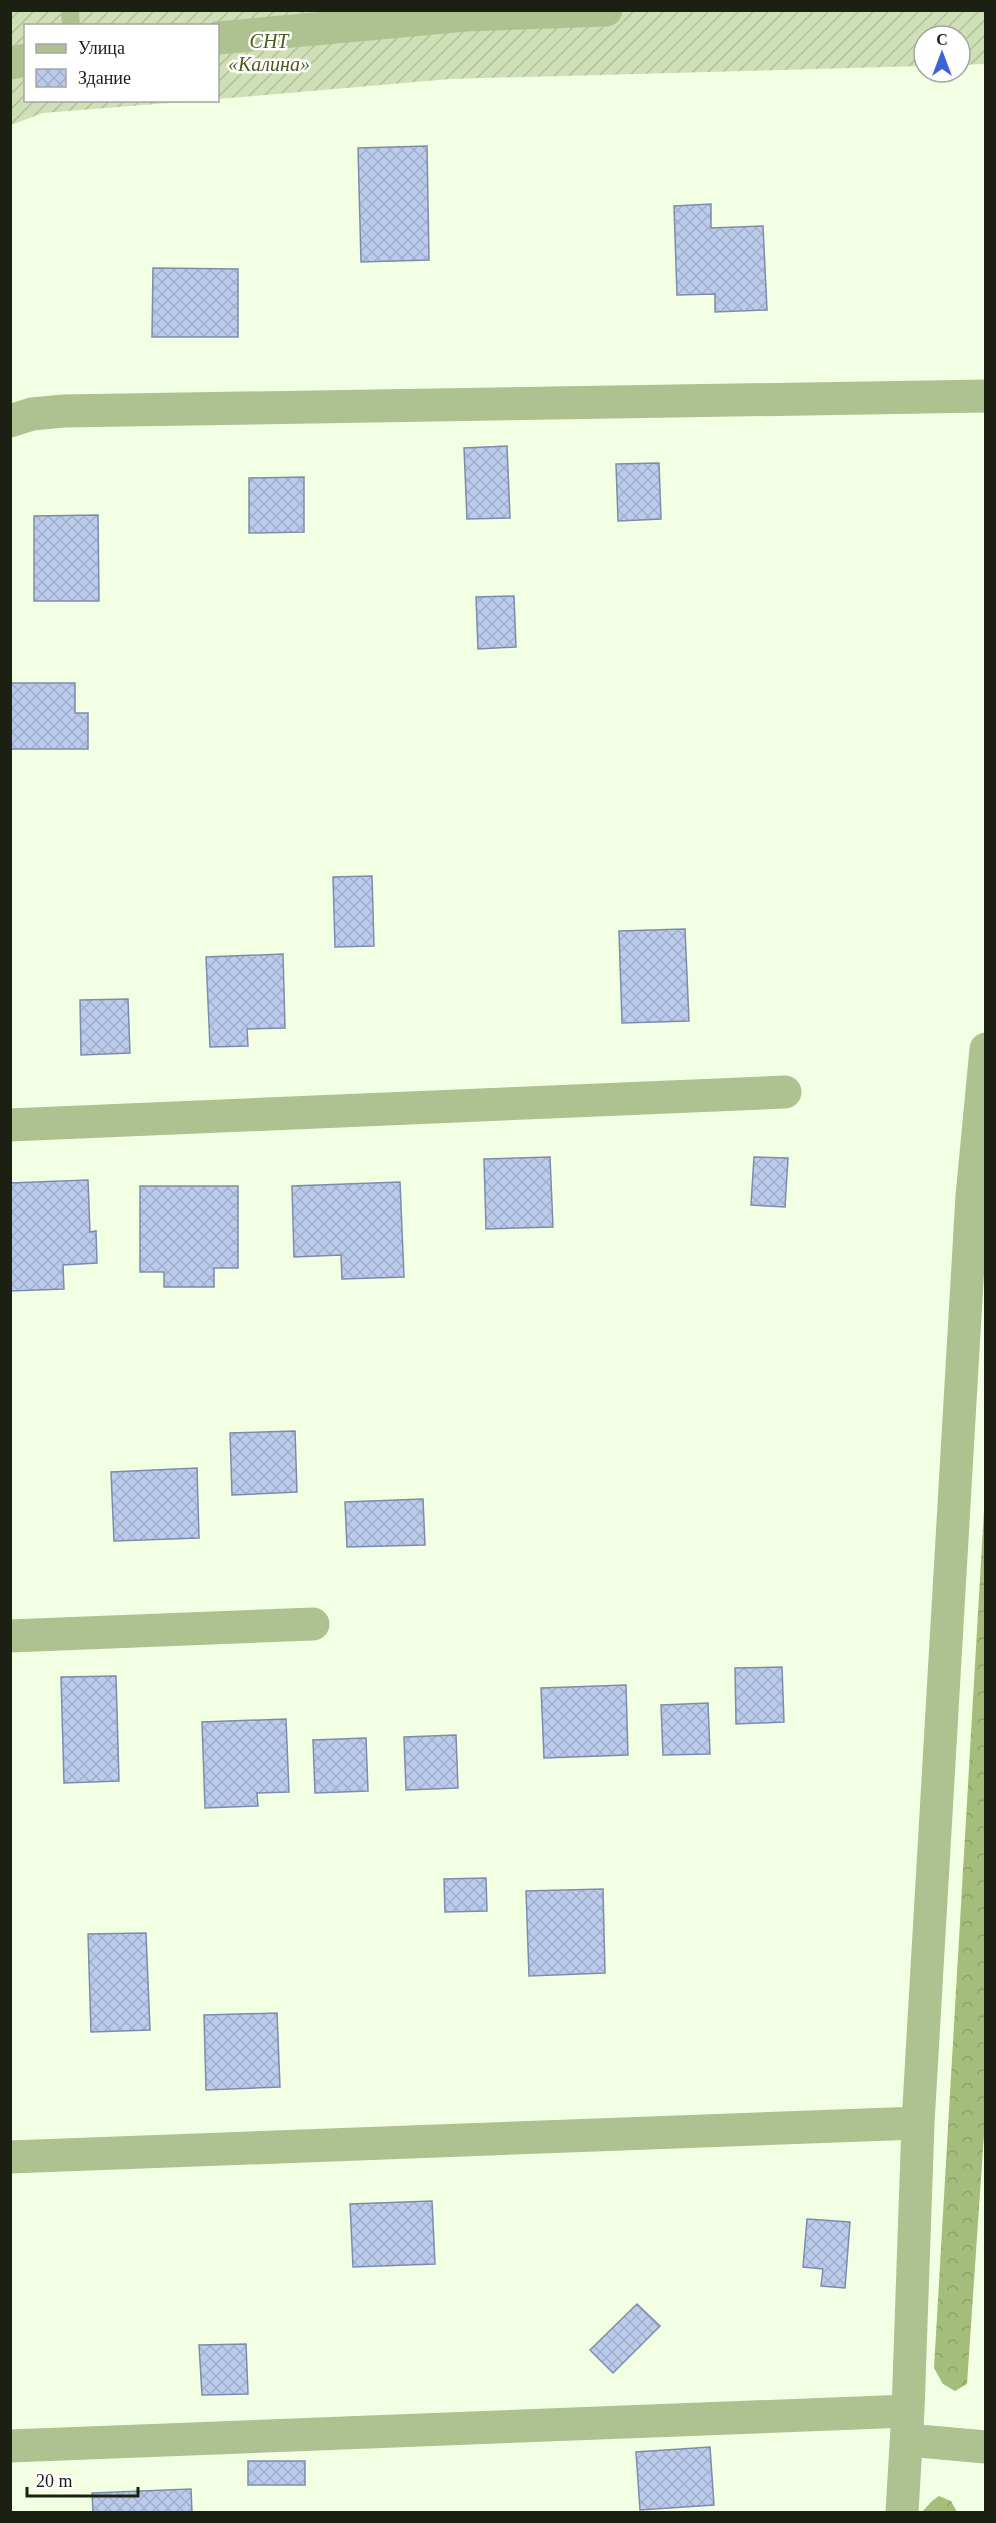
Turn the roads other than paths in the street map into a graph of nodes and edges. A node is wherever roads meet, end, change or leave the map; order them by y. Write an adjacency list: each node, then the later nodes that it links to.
1 (606, 10): 2 (street)
2 (465, 13): 3 (street)
3 (219, 38)
4 (986, 396): 5 (street)
5 (10, 421)
6 (986, 1049): 11 (street)
7 (785, 1092): 8 (street)
8 (10, 1125)
9 (313, 1624): 10 (street)
10 (10, 1636)
11 (918, 2123): 12 (street); 13 (street)
12 (10, 2157)
13 (908, 2426): 14 (street); 15 (street); 16 (street)
14 (10, 2446)
15 (986, 2447)
16 (902, 2512)

